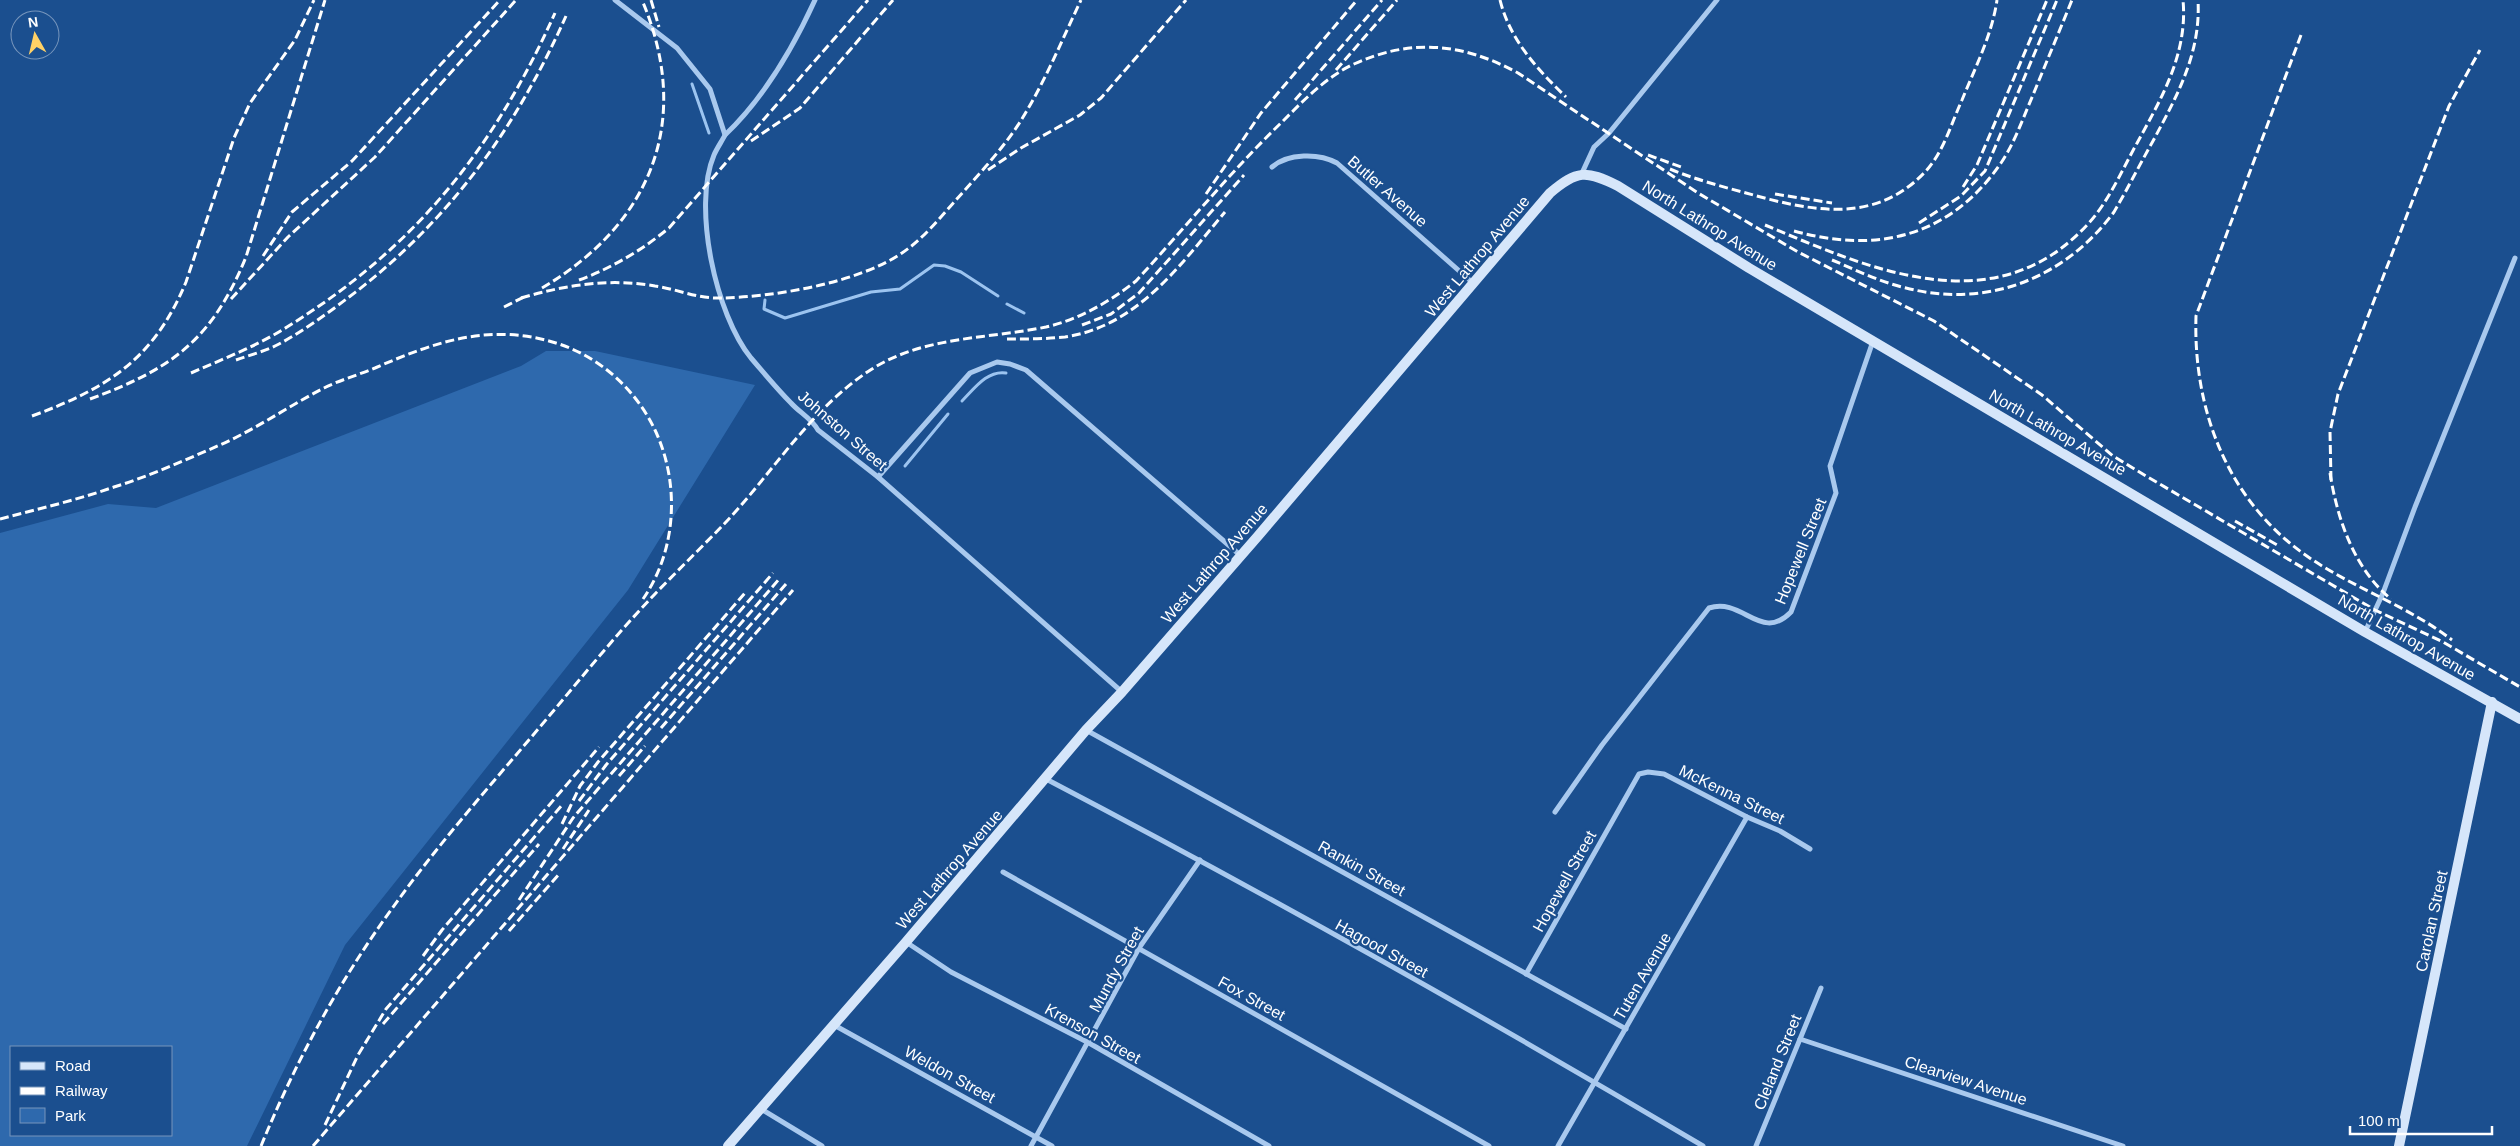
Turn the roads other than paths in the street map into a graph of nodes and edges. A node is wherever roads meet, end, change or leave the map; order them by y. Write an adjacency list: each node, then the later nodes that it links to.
1 (615, 0): 4 (street)
2 (815, 0): 4 (street, Johnston Street)
3 (1717, 0): 6 (street)
4 (725, 134): 10 (street, Johnston Street)
5 (1272, 167): 8 (street, Butler Avenue)
6 (1582, 173): 8 (street, West Lathrop Avenue); 9 (street, North Lathrop Avenue)
7 (2515, 258): 12 (street)
8 (1474, 284): 11 (street, West Lathrop Avenue)
9 (1873, 341): 12 (street, North Lathrop Avenue); 19 (street, Hopewell Street)
10 (878, 476): 11 (street); 13 (street, Johnston Street)
11 (1240, 554): 13 (street, West Lathrop Avenue)
12 (2365, 632): 14 (street, North Lathrop Avenue)
13 (1122, 692): 16 (street, West Lathrop Avenue)
14 (2492, 702): 15 (street, North Lathrop Avenue); 45 (street, Carolan Street)
15 (2520, 719)
16 (1086, 730): 18 (street, West Lathrop Avenue); 26 (street, Rankin Street)
17 (1639, 774): 20 (street, McKenna Street); 26 (street, Hopewell Street)
18 (1046, 779): 22 (street, Hagood Street); 24 (street, West Lathrop Avenue)
19 (1555, 812)
20 (1747, 817): 21 (street, McKenna Street); 29 (street, Tuten Avenue)
21 (1810, 849)
22 (1200, 860): 25 (street, Mundy Street); 32 (street, Hagood Street)
23 (1002, 872): 25 (street, Fox Street)
24 (906, 942): 28 (street, West Lathrop Avenue); 31 (street, Krenson Street)
25 (1139, 948): 31 (street, Mundy Street); 40 (street, Fox Street)
26 (1526, 974): 29 (street, Rankin Street)
27 (1821, 988): 30 (street, Cleland Street)
28 (834, 1025): 33 (street, West Lathrop Avenue); 34 (street, Weldon Street)
29 (1626, 1029): 32 (street, Tuten Avenue)
30 (1800, 1038): 43 (street, Cleland Street); 44 (street, Clearview Avenue)
31 (1089, 1043): 34 (street, Mundy Street); 39 (street, Krenson Street)
32 (1595, 1082): 41 (street, Tuten Avenue); 42 (street, Hagood Street)
33 (761, 1109): 35 (street, West Lathrop Avenue); 36 (street)
34 (1036, 1137): 37 (street, Mundy Street); 38 (street, Weldon Street)
35 (728, 1146)
36 (822, 1146)
37 (1031, 1146)
38 (1052, 1146)
39 (1269, 1146)
40 (1489, 1146)
41 (1558, 1146)
42 (1703, 1146)
43 (1756, 1146)
44 (2123, 1146)
45 (2399, 1146)

